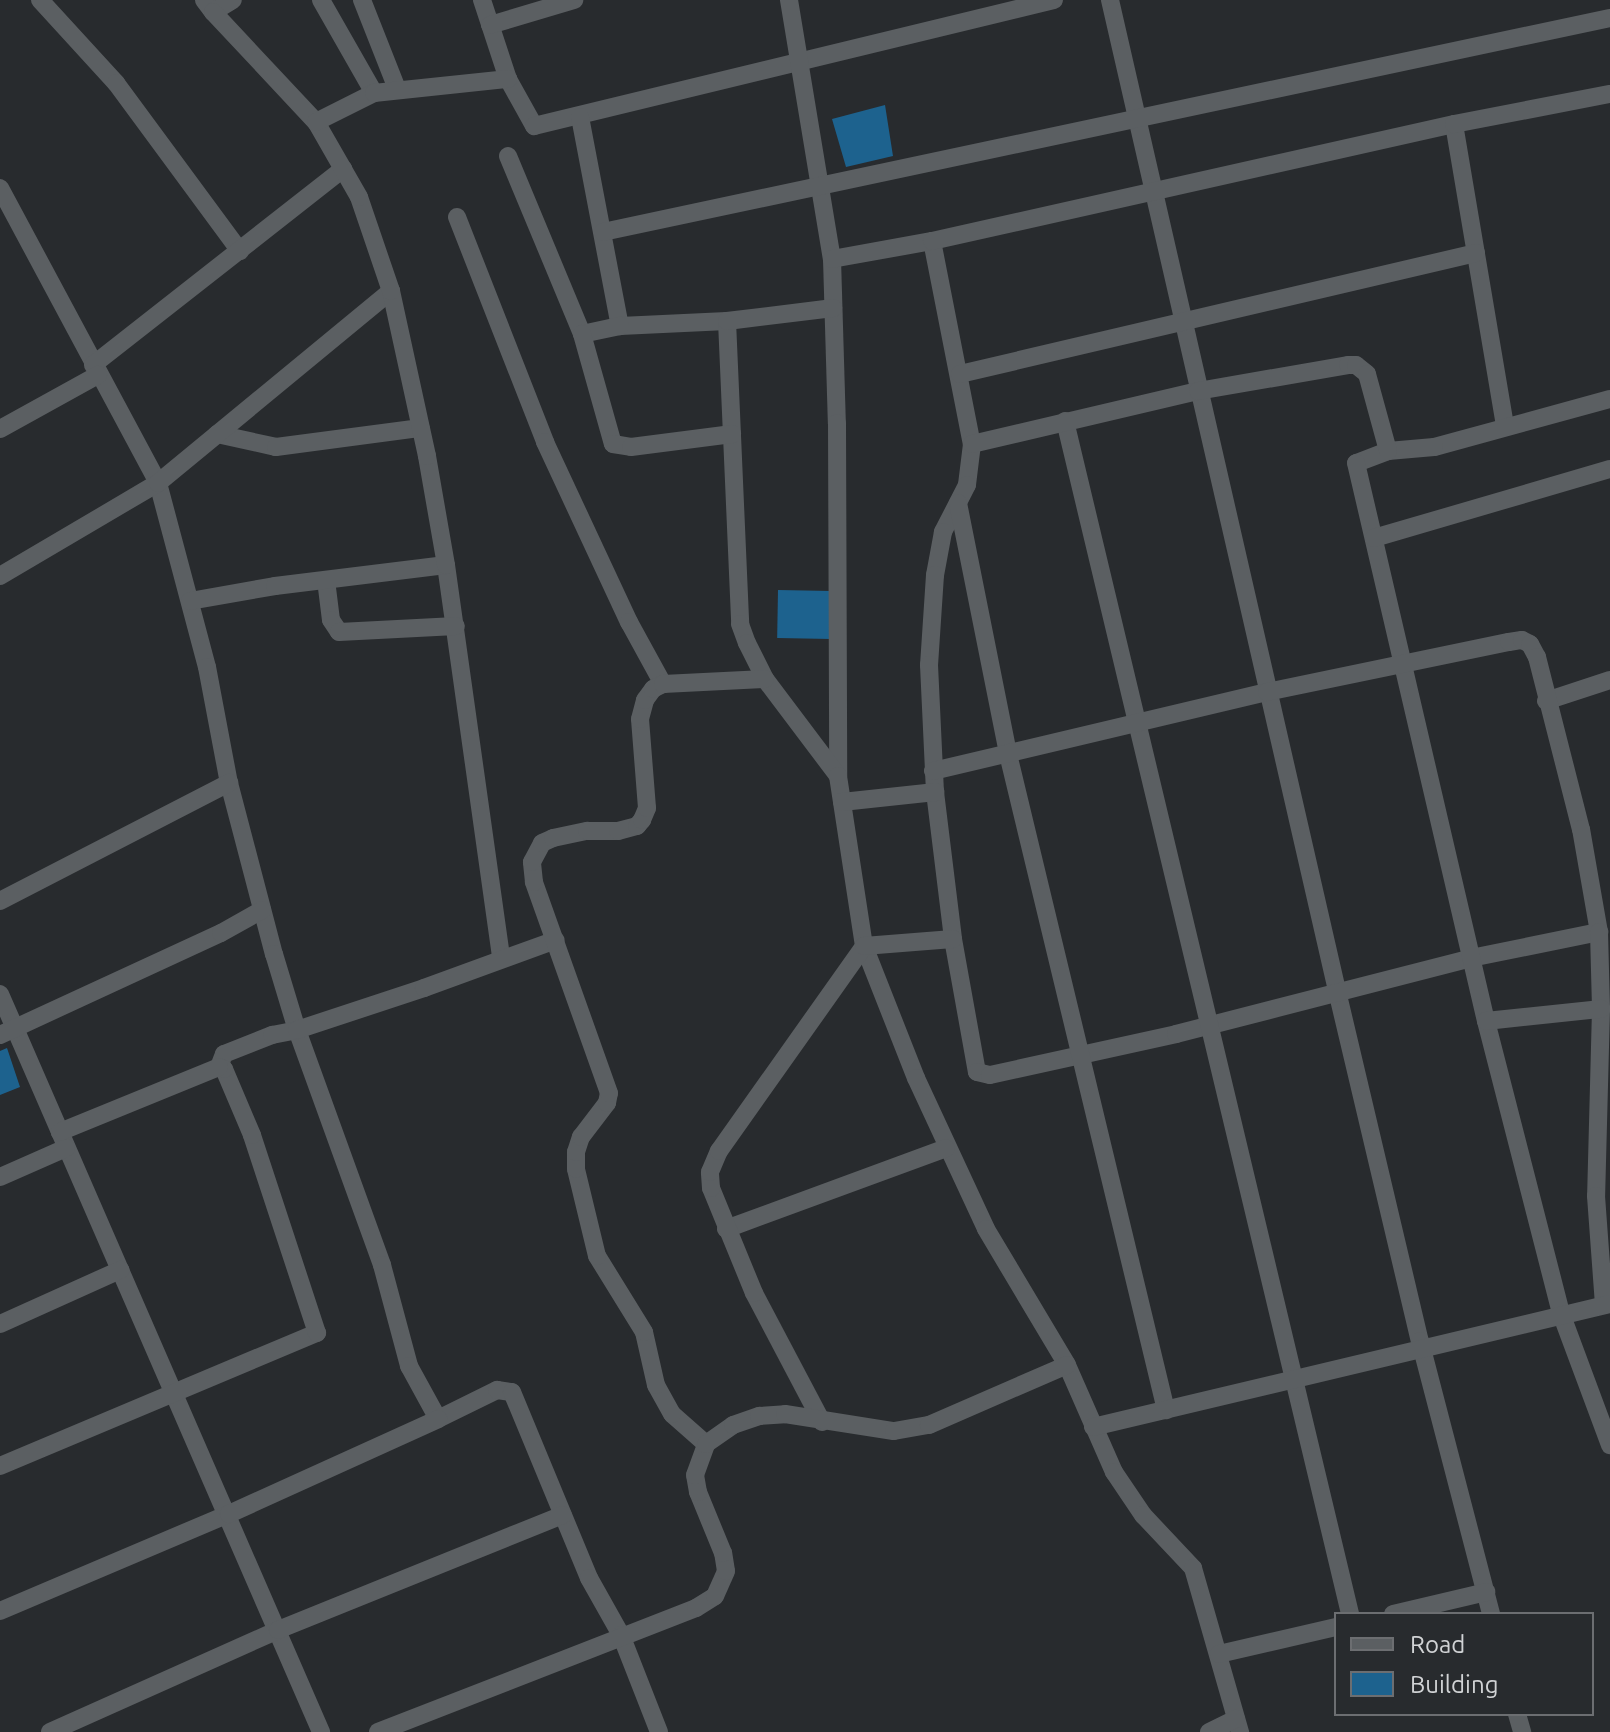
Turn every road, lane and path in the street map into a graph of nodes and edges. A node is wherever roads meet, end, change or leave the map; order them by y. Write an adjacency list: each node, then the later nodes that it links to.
1 (40, 0): 31 (street)
2 (233, 0): 11 (street)
3 (321, 0): 17 (street)
4 (362, 0): 16 (street)
5 (482, 0): 13 (street)
6 (574, 0): 13 (street)
7 (789, 0): 14 (street)
8 (1054, 0): 14 (street)
9 (1110, 0): 20 (street)
10 (1608, 0): 12 (street)
11 (209, 6): 21 (street)
12 (1610, 17): 20 (street)
13 (490, 25): 15 (street)
14 (801, 64): 19 (street); 25 (street)
15 (508, 79): 16 (street); 19 (street)
16 (397, 89): 17 (street)
17 (374, 93): 21 (street)
18 (1610, 94): 22 (street)
19 (580, 117): 29 (street)
20 (1137, 121): 25 (street); 27 (street)
21 (316, 122): 24 (street)
22 (1454, 124): 27 (street); 32 (street)
23 (508, 156): 39 (street)
24 (343, 169): 31 (street); 34 (street)
25 (819, 186): 29 (street); 33 (street)
26 (0, 188): 40 (street)
27 (1152, 193): 30 (street); 37 (street)
28 (457, 217): 64 (street)
29 (603, 232): 38 (street)
30 (932, 241): 33 (street); 41 (street)
31 (240, 251): 40 (street)
32 (1476, 253): 37 (street); 45 (street)
33 (832, 259): 35 (street)
34 (391, 291): 46 (street); 48 (street)
35 (833, 308): 36 (street); 70 (street)
36 (727, 321): 38 (street); 49 (street)
37 (1183, 321): 41 (street); 42 (street)
38 (620, 326): 39 (street)
39 (582, 334): 49 (street)
40 (95, 370): 47 (street); 53 (street)
41 (960, 374): 50 (street)
42 (1198, 391): 44 (street); 51 (street); 65 (street)
43 (1610, 399): 45 (street)
44 (1065, 421): 50 (street); 67 (street)
45 (1505, 427): 51 (street)
46 (421, 428): 48 (street); 56 (street)
47 (0, 429)
48 (217, 434): 53 (street)
49 (732, 434): 62 (street)
50 (972, 444): 54 (street)
51 (1388, 451): 55 (street)
52 (1610, 469): 55 (street)
53 (158, 483): 57 (street); 59 (street)
54 (958, 503): 68 (street); 69 (street)
55 (1374, 538): 61 (street)
56 (446, 565): 58 (street); 60 (street)
57 (0, 576)
58 (326, 580): 59 (street); 60 (street)
59 (190, 601): 71 (street)
60 (456, 626): 80 (street)
61 (1401, 665): 65 (street); 66 (street); 81 (street)
62 (765, 679): 64 (street); 70 (street)
63 (1610, 680): 66 (street)
64 (663, 684): 78 (street)
65 (1267, 692): 67 (street); 83 (street)
66 (1546, 701): 76 (street)
67 (1138, 723): 68 (street); 86 (street)
68 (1008, 754): 69 (street); 89 (street)
69 (933, 771): 72 (street)
70 (838, 776): 73 (street)
71 (229, 783): 74 (street); 75 (street)
72 (935, 792): 73 (street); 77 (street)
73 (842, 802): 79 (street)
74 (0, 901)
75 (262, 910): 87 (street); 88 (street)
76 (1599, 932): 81 (street); 84 (street)
77 (953, 939): 79 (street); 89 (street)
78 (556, 940): 80 (street); 107 (street)
79 (864, 946): 92 (street); 94 (street)
80 (501, 958): 87 (street)
81 (1471, 958): 83 (street); 85 (street)
82 (0, 994): 88 (street)
83 (1338, 995): 86 (street); 99 (street)
84 (1601, 1009): 85 (street); 96 (street)
85 (1486, 1021): 97 (street)
86 (1210, 1027): 89 (street); 101 (street)
87 (297, 1030): 90 (street); 104 (street)
88 (7, 1032): 91 (street)
89 (1083, 1055): 103 (street)
90 (219, 1067): 91 (street); 102 (street)
91 (63, 1140): 93 (street); 95 (street)
92 (946, 1148): 94 (street); 100 (street)
93 (0, 1177)
94 (726, 1229): 105 (street)
95 (120, 1270): 98 (street); 102 (street)
96 (1607, 1305): 97 (street)
97 (1562, 1316): 99 (street); 108 (street)
98 (0, 1324)
99 (1422, 1347): 101 (street); 112 (street)
100 (1067, 1365): 105 (street); 106 (street)
101 (1296, 1378): 103 (street); 114 (street)
102 (174, 1390): 109 (street); 110 (street)
103 (1166, 1410): 106 (street)
104 (438, 1419): 110 (street); 111 (street)
105 (822, 1422): 107 (street)
106 (1093, 1427): 120 (street)
107 (706, 1444): 119 (street)
108 (1610, 1445)
109 (0, 1466)
110 (229, 1514): 113 (street); 118 (street)
111 (563, 1515): 118 (street); 119 (street)
112 (1486, 1592): 115 (street); 116 (street)
113 (0, 1611)
114 (1350, 1612)
115 (1401, 1612)
116 (1491, 1612)
117 (1334, 1627): 120 (street)
118 (278, 1630): 122 (street); 123 (street)
119 (621, 1635): 124 (street); 125 (street)
120 (1219, 1654): 121 (street)
121 (1238, 1726): 126 (street)
122 (50, 1732)
123 (321, 1732)
124 (378, 1732)
125 (659, 1732)
126 (1209, 1732)

